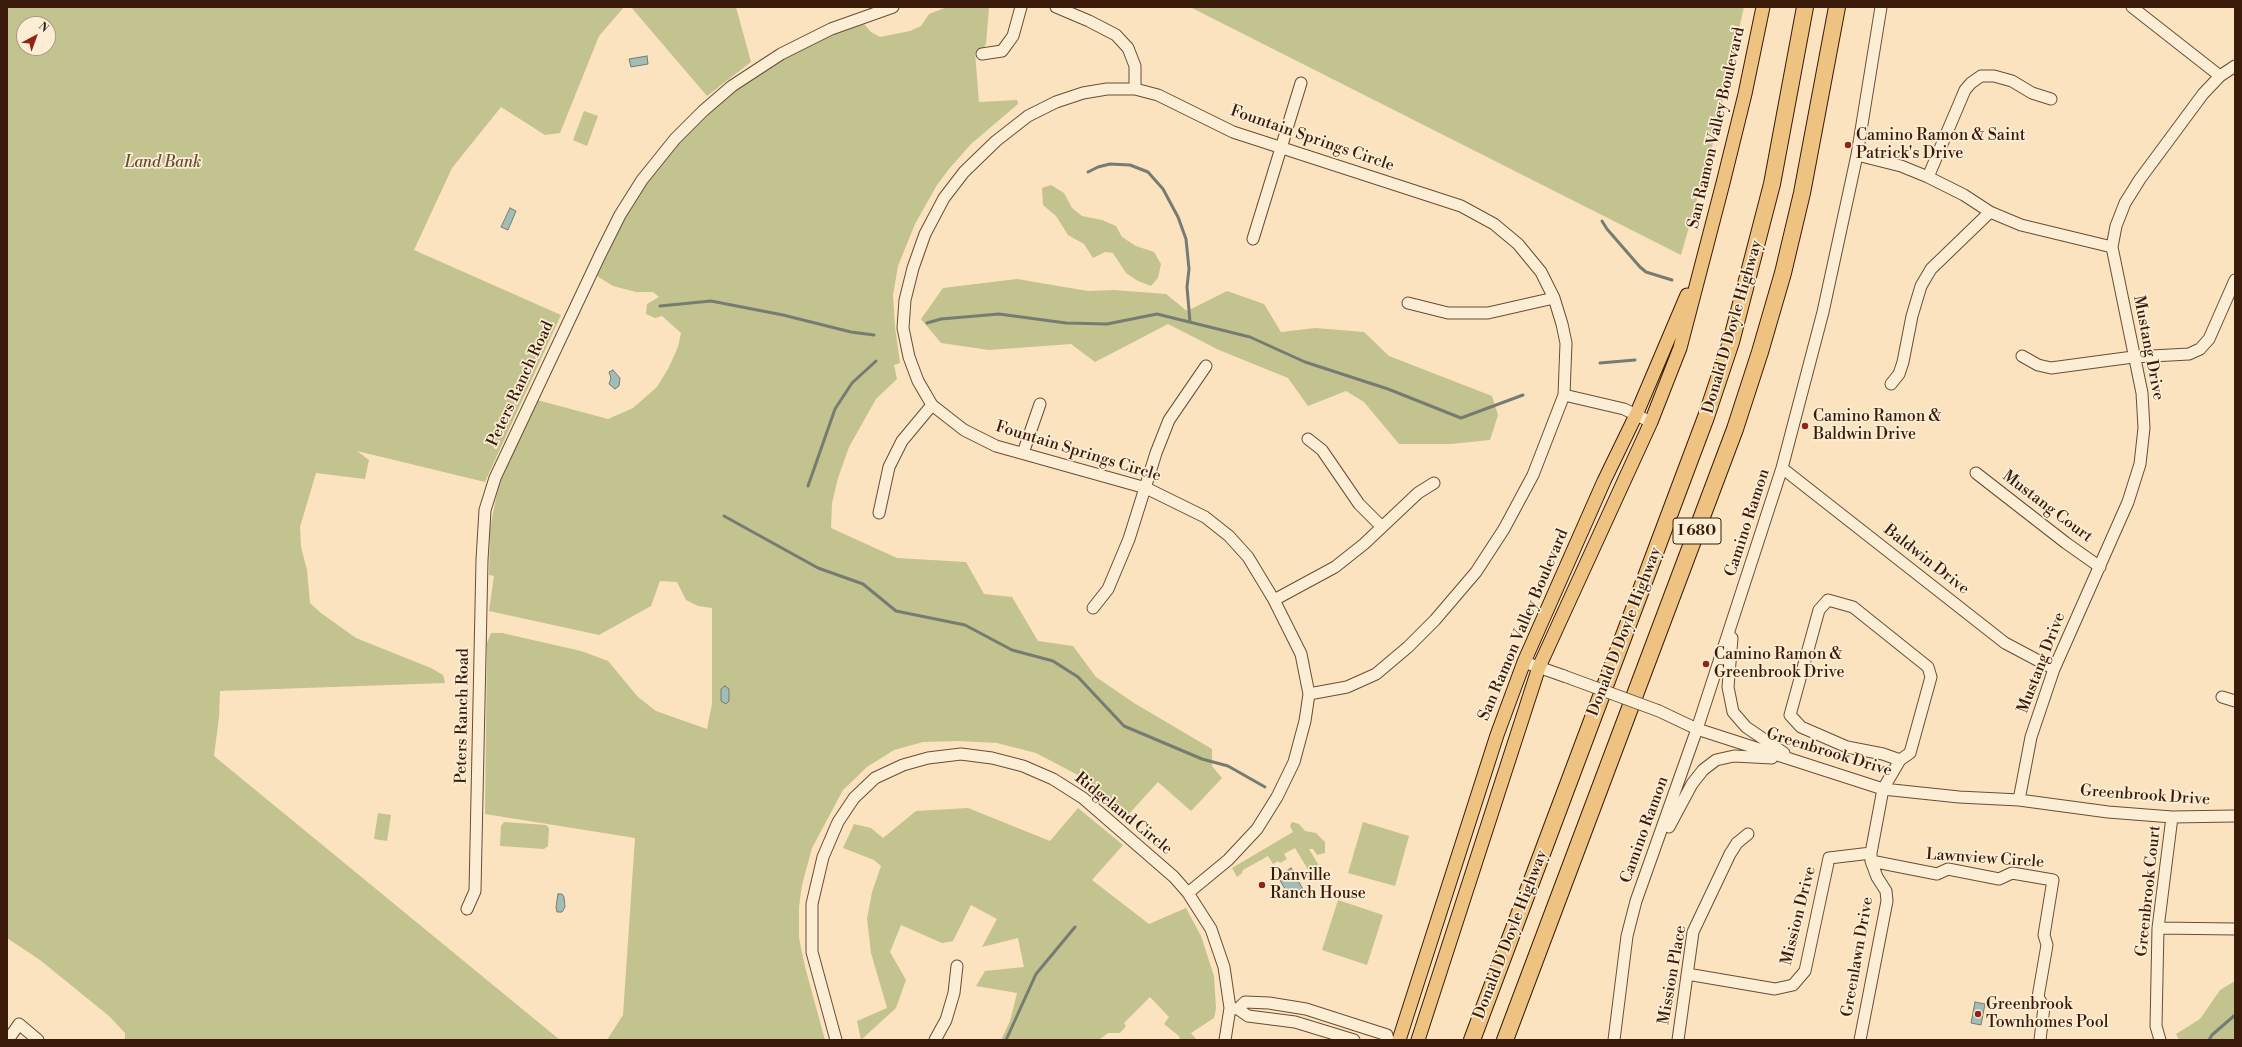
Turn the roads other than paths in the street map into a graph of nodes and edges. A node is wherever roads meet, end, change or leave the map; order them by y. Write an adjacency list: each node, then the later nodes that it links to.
1 (893, 7): 9 (street, Peters Ranch Road)
2 (1021, 7): 10 (street)
3 (1056, 7): 14 (street)
4 (1762, 7): 22 (main road, San Ramon Valley Boulevard)
5 (1806, 7): 79 (highway, Donald D Doyle Highway / I 680)
6 (1837, 7): 80 (highway, Donald D Doyle Highway / I 680)
7 (1881, 7): 17 (street, Camino Ramon)
8 (2132, 7): 12 (street)
9 (880, 10): 64 (street, Peters Ranch Road)
10 (982, 54)
11 (2235, 66): 12 (street, Mustang Drive)
12 (2220, 76): 21 (street, Mustang Drive)
13 (1301, 83): 16 (street)
14 (1135, 90): 16 (street, Fountain Springs Circle); 32 (street, Fountain Springs Circle)
15 (2051, 99): 18 (street)
16 (1280, 149): 20 (street); 24 (street, Fountain Springs Circle)
17 (1857, 156): 18 (street); 37 (street, Camino Ramon)
18 (1928, 177): 19 (street)
19 (1990, 212): 21 (street); 29 (street)
20 (1253, 239)
21 (2112, 247): 27 (street, Mustang Drive)
22 (1703, 257): 33 (main road, San Ramon Valley Boulevard); 34 (main road, San Ramon Valley Boulevard)
23 (2235, 280): 27 (street)
24 (1554, 298): 25 (street); 30 (street, Fountain Springs Circle)
25 (1408, 303)
26 (2022, 356): 27 (street)
27 (2133, 357): 43 (street, Mustang Drive)
28 (1206, 366): 40 (street)
29 (1891, 384)
30 (1564, 395): 33 (street); 50 (street, Fountain Springs Circle)
31 (1040, 404): 36 (street)
32 (932, 405): 36 (street, Fountain Springs Circle); 41 (street)
33 (1636, 415): 34 (street); 47 (main road, San Ramon Valley Boulevard)
34 (1650, 422): 48 (main road, San Ramon Valley Boulevard)
35 (1308, 439): 42 (street)
36 (1023, 453): 40 (street, Fountain Springs Circle)
37 (1782, 468): 46 (street, Camino Ramon); 49 (street, Baldwin Drive)
38 (1976, 473): 43 (street, Mustang Court)
39 (1434, 483): 42 (street)
40 (1146, 488): 44 (street, Fountain Springs Circle); 45 (street)
41 (880, 513)
42 (1382, 527): 44 (street)
43 (2100, 566): 49 (street, Mustang Drive)
44 (1274, 600): 50 (street, Fountain Springs Circle)
45 (1093, 608)
46 (1733, 621): 53 (street, Camino Ramon); 55 (street)
47 (1524, 662): 48 (street, Greenbrook Drive); 77 (main road, San Ramon Valley Boulevard)
48 (1539, 667): 53 (street, Greenbrook Drive, bridge); 78 (main road, San Ramon Valley Boulevard)
49 (2054, 669): 57 (street, Mustang Drive)
50 (1309, 694): 63 (street, Fountain Springs Circle)
51 (2222, 697): 52 (street)
52 (2235, 701)
53 (1697, 729): 55 (street, Greenbrook Drive); 62 (street, Camino Ramon)
54 (1900, 760): 54 (street); 56 (street)
55 (1796, 761): 56 (street, Greenbrook Drive); 62 (street)
56 (1882, 789): 57 (street, Greenbrook Drive); 61 (street)
57 (2019, 800): 59 (street, Greenbrook Drive)
58 (2235, 816): 59 (street, Greenbrook Drive)
59 (2172, 817): 65 (street, Greenbrook Court)
60 (1748, 834): 68 (street, Mission Place)
61 (1871, 857): 68 (street, Mission Drive); 83 (street, Greenlawn Drive); 84 (street, Lawnview Circle)
62 (1648, 865): 81 (street, Camino Ramon)
63 (1188, 893): 69 (street, Ridgeland Circle); 72 (street, Ridgeland Circle)
64 (467, 909)
65 (2158, 928): 66 (street); 85 (street, Greenbrook Court)
66 (2235, 929)
67 (957, 966): 73 (street)
68 (1686, 974): 82 (street, Mission Place)
69 (1234, 1008): 74 (street, Ridgeland Circle); 75 (street); 76 (street)
70 (8, 1040): 71 (street)
71 (38, 1040)
72 (836, 1040)
73 (936, 1040)
74 (1225, 1040)
75 (1354, 1040)
76 (1388, 1040)
77 (1399, 1040)
78 (1418, 1040)
79 (1472, 1040)
80 (1505, 1040)
81 (1614, 1040)
82 (1678, 1040)
83 (1860, 1040)
84 (2040, 1040)
85 (2160, 1040)

